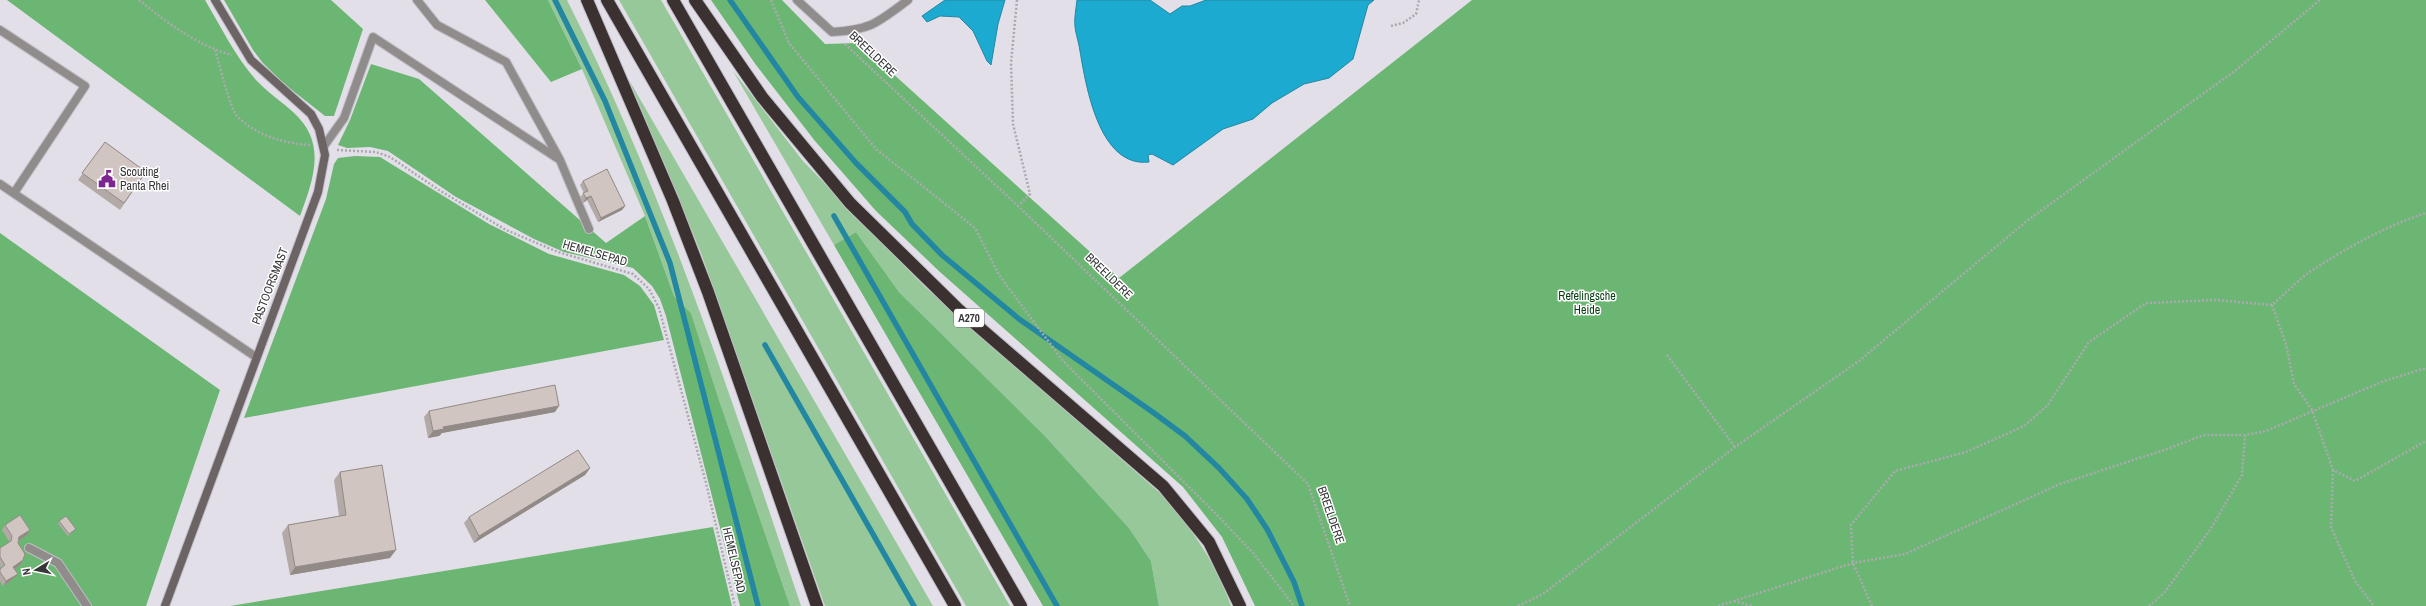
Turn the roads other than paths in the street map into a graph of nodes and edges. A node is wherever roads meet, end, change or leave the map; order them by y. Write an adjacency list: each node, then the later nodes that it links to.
1 (215, 0): 10 (street, PASTOORSMAST)
2 (417, 0): 11 (street)
3 (587, 0): 19 (highway)
4 (607, 0): 20 (highway)
5 (673, 0): 21 (highway)
6 (695, 0): 22 (highway, A270)
7 (797, 0): 8 (street, BREELDERE)
8 (908, 0)
9 (0, 30): 13 (street)
10 (324, 146): 11 (street); 15 (street, PASTOORSMAST)
11 (560, 160): 14 (street)
12 (0, 184): 13 (street)
13 (14, 193): 15 (street)
14 (589, 229)
15 (256, 357): 18 (street, PASTOORSMAST)
16 (29, 548): 17 (street)
17 (87, 606)
18 (165, 606)
19 (817, 606)
20 (955, 606)
21 (1021, 606)
22 (1240, 606)

